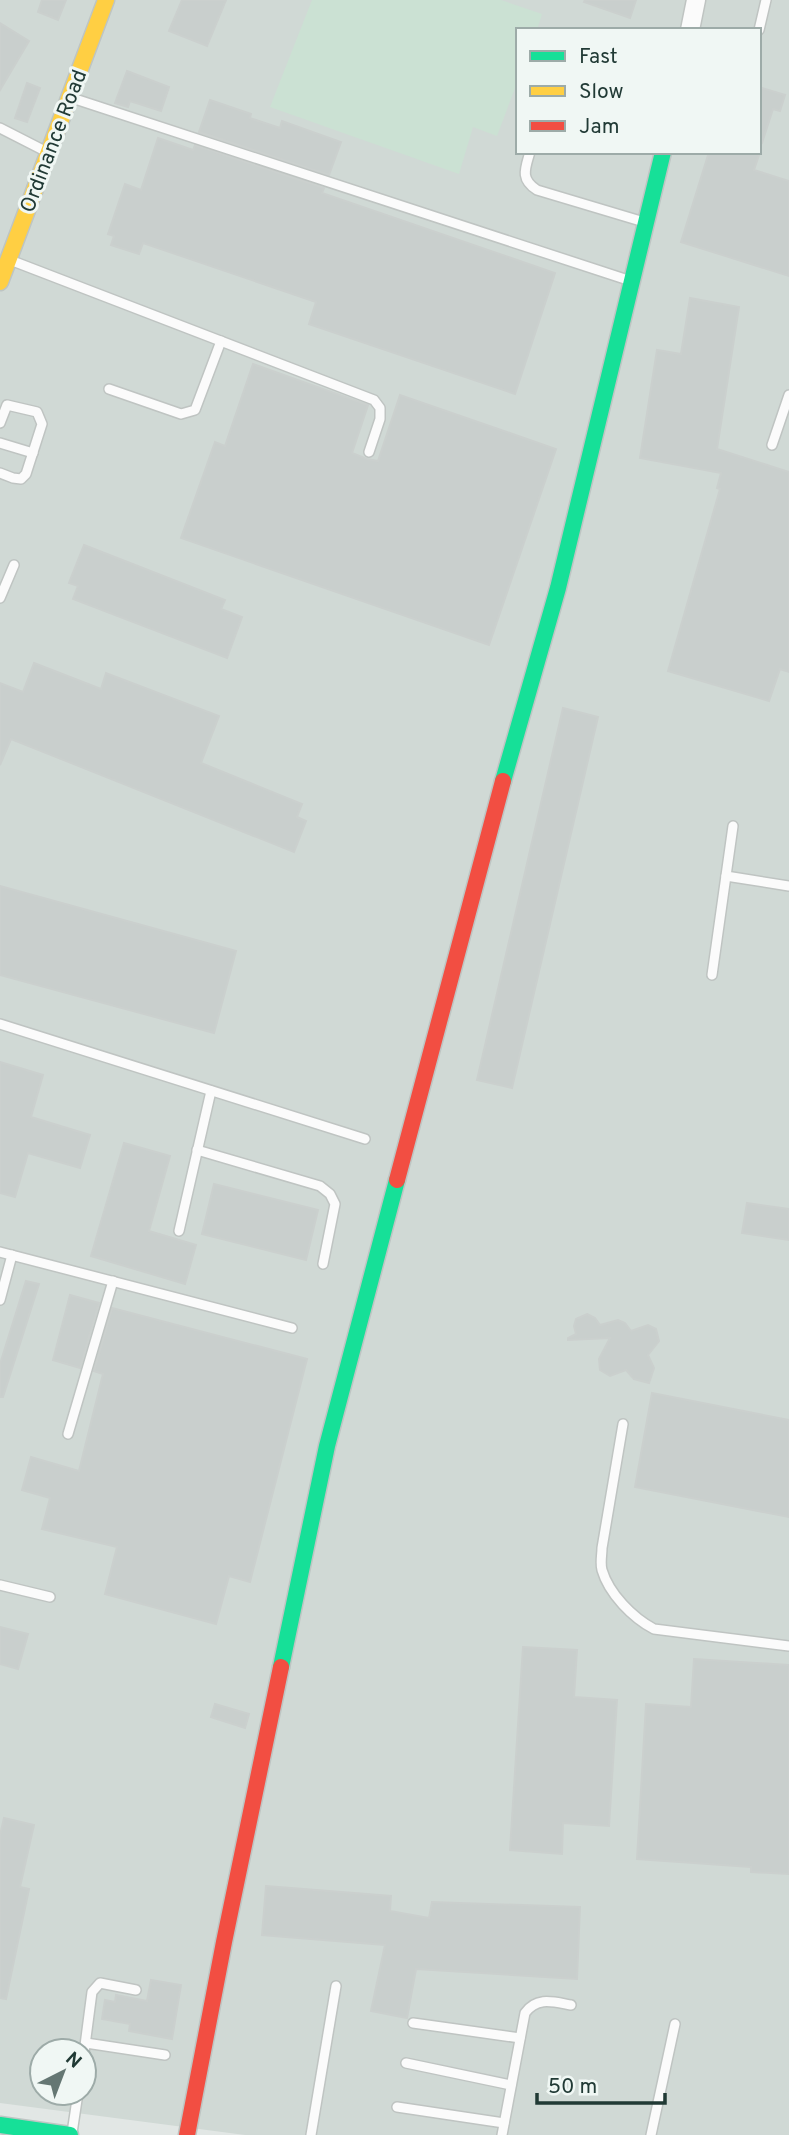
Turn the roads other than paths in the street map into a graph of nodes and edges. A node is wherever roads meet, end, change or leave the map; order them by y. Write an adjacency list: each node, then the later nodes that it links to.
1 (106, 0): 6 (street, Ordinance Road)
2 (696, 0): 4 (street)
3 (766, 0): 5 (lane)
4 (690, 28)
5 (759, 28)
6 (70, 98): 8 (street, Ordinance Road); 13 (lane)
7 (0, 128): 8 (lane)
8 (49, 153): 12 (street, Ordinance Road)
9 (529, 154): 11 (lane)
10 (663, 154): 11 (street)
11 (646, 223): 13 (street)
12 (3, 271): 14 (lane)
13 (631, 281): 61 (street)
14 (221, 341): 15 (lane); 20 (lane)
15 (109, 388)
16 (789, 395): 19 (lane)
17 (0, 423): 21 (lane)
18 (0, 443): 21 (lane)
19 (772, 445)
20 (369, 452)
21 (33, 453): 22 (lane)
22 (0, 473)
23 (14, 565): 24 (lane)
24 (0, 598)
25 (733, 826): 26 (lane)
26 (726, 876): 27 (lane); 28 (lane)
27 (789, 886)
28 (712, 975)
29 (0, 1024): 30 (lane)
30 (211, 1091): 31 (lane); 32 (lane)
31 (365, 1139)
32 (197, 1150): 33 (lane); 36 (lane)
33 (179, 1231)
34 (0, 1252): 35 (lane)
35 (12, 1255): 37 (lane); 38 (lane)
36 (323, 1264)
37 (113, 1281): 39 (lane); 41 (lane)
38 (0, 1300)
39 (292, 1328)
40 (623, 1424): 44 (lane)
41 (68, 1434)
42 (0, 1585): 43 (lane)
43 (50, 1597)
44 (789, 1646)
45 (336, 1986): 62 (lane)
46 (136, 1990): 50 (lane)
47 (571, 2005): 51 (lane)
48 (412, 2024): 51 (lane)
49 (675, 2024): 64 (lane)
50 (87, 2037)
51 (520, 2038): 55 (lane)
52 (98, 2045): 53 (lane)
53 (164, 2055)
54 (406, 2063): 55 (lane)
55 (512, 2085): 58 (lane)
56 (76, 2107): 60 (lane)
57 (397, 2108): 58 (lane)
58 (504, 2123): 63 (lane)
59 (0, 2125): 60 (street)
60 (71, 2135)
61 (187, 2135)
62 (311, 2135)
63 (502, 2135)
64 (651, 2135)

